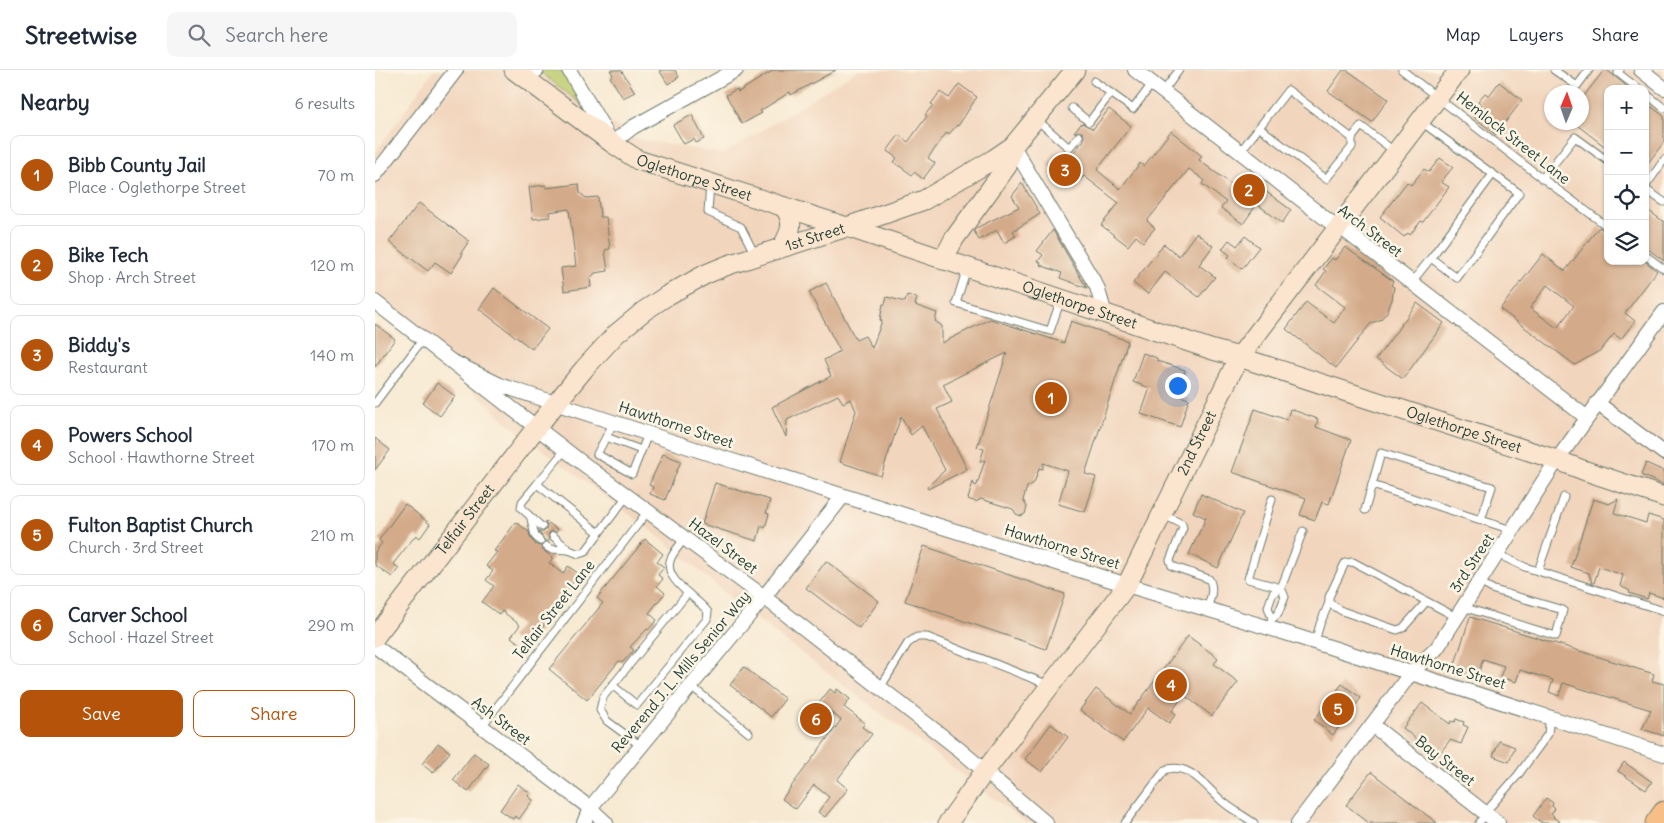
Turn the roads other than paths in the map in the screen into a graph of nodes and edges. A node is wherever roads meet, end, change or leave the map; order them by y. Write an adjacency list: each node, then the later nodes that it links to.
1 (456, 70): 35 (street)
2 (569, 70): 28 (street)
3 (736, 70): 28 (street)
4 (1075, 70): 23 (street, 1st Street)
5 (1135, 70): 16 (street, Arch Street)
6 (1179, 70): 16 (lane)
7 (1402, 70): 19 (lane, Hemlock Street Lane)
8 (1459, 70): 19 (street, 2nd Street)
9 (1553, 70): 10 (lane)
10 (1589, 70)
11 (1620, 70): 15 (lane)
12 (1641, 70): 17 (street)
13 (525, 72): 28 (street, Oglethorpe Street)
14 (1094, 81): 18 (lane)
15 (1634, 85)
16 (1157, 88): 18 (lane); 30 (street, Arch Street)
17 (1664, 88)
18 (1111, 93): 21 (lane)
19 (1438, 97): 24 (street, 2nd Street); 36 (lane, Hemlock Street Lane)
20 (1649, 97): 22 (lane)
21 (1072, 108)
22 (1664, 108)
23 (1036, 119): 26 (lane); 29 (street, 1st Street)
24 (1420, 121): 31 (street, 2nd Street); 34 (lane)
25 (1259, 128): 27 (lane); 27 (lane); 30 (lane)
26 (1079, 136)
27 (1352, 138): 31 (lane)
28 (612, 143): 38 (street, Oglethorpe Street)
29 (1013, 146): 44 (street, 1st Street); 49 (street); 56 (street)
30 (1240, 152): 43 (street, Arch Street)
31 (1395, 152): 43 (street, 2nd Street)
32 (1604, 158): 36 (lane)
33 (1664, 160): 37 (lane)
34 (1493, 174): 47 (lane); 47 (lane)
35 (375, 175)
36 (1542, 178): 42 (lane, Hemlock Street Lane)
37 (1649, 182)
38 (710, 183): 41 (street, Oglethorpe Street); 46 (lane)
39 (1649, 191): 40 (lane)
40 (1664, 202)
41 (784, 207): 44 (street, Oglethorpe Street); 45 (street)
42 (1604, 224)
43 (1339, 226): 52 (street, Arch Street); 58 (street, 2nd Street)
44 (847, 228): 45 (street, 1st Street); 49 (street, Oglethorpe Street)
45 (783, 247): 46 (street, 1st Street)
46 (755, 255): 61 (street, 1st Street)
47 (1431, 258): 52 (lane)
48 (1649, 258): 51 (lane)
49 (943, 260): 50 (street, Oglethorpe Street)
50 (968, 268): 53 (street, Oglethorpe Street); 53 (lane)
51 (1664, 269)
52 (1411, 283): 63 (street, Arch Street)
53 (1061, 299): 56 (street, Oglethorpe Street)
54 (375, 302): 57 (street, Hazel Street)
55 (1664, 312): 62 (street, 3rd Street)
56 (1105, 314): 58 (street, Oglethorpe Street)
57 (423, 339): 59 (street, Hazel Street); 60 (lane)
58 (1239, 357): 72 (street, Oglethorpe Street); 83 (street, 2nd Street)
59 (453, 362): 61 (street, Hawthorne Street); 65 (street, Hazel Street)
60 (375, 403)
61 (556, 403): 64 (street, Hawthorne Street); 65 (street, Telfair Street)
62 (1597, 403): 63 (street, 3rd Street); 70 (street)
63 (1586, 417): 72 (street, 3rd Street)
64 (614, 422): 66 (street, Hawthorne Street); 67 (lane)
65 (536, 428): 68 (street, Hazel Street); 106 (street, Telfair Street)
66 (648, 434): 69 (lane); 77 (street, Hawthorne Street)
67 (606, 438): 69 (lane); 71 (lane)
68 (565, 450): 73 (street, Hazel Street); 74 (lane)
69 (641, 450): 71 (lane)
70 (1664, 453)
71 (597, 454): 73 (lane)
72 (1557, 460): 79 (street, Oglethorpe Street); 87 (street, 3rd Street)
73 (588, 468): 76 (street, Hazel Street)
74 (537, 484): 84 (lane); 89 (lane)
75 (1372, 486): 81 (lane); 85 (lane); 85 (lane)
76 (627, 496): 82 (street, Hazel Street); 89 (lane)
77 (843, 496): 96 (street, Hawthorne Street); 99 (street, Reverend J. L. Mills Senior Way)
78 (1565, 497): 94 (lane)
79 (1664, 497)
80 (1272, 499): 97 (lane)
81 (1365, 510)
82 (648, 511): 91 (street, Hazel Street); 116 (lane, Telfair Street Lane)
83 (1162, 514): 96 (street, 2nd Street); 102 (lane)
84 (531, 519): 86 (lane); 92 (lane)
85 (1481, 520): 87 (lane)
86 (541, 527)
87 (1512, 530): 93 (street, 3rd Street)
88 (1303, 531): 97 (lane)
89 (599, 533): 92 (lane)
90 (553, 536): 92 (lane)
91 (685, 538): 98 (lane); 99 (street, Hazel Street)
92 (569, 550)
93 (1497, 554): 94 (lane); 95 (street, 3rd Street)
94 (1538, 571): 103 (lane)
95 (1479, 582): 104 (street, 3rd Street); 104 (lane)
96 (1127, 585): 102 (street, Hawthorne Street); 112 (street, 2nd Street)
97 (1281, 588): 105 (lane); 105 (lane)
98 (688, 593): 110 (lane); 110 (lane)
99 (764, 597): 111 (street, Reverend J. L. Mills Senior Way); 113 (street, Hazel Street)
100 (1426, 602): 101 (lane); 101 (lane); 104 (lane)
101 (1329, 603): 107 (lane)
102 (1207, 609): 105 (street, Hawthorne Street)
103 (1664, 611)
104 (1460, 612): 109 (street, 3rd Street)
105 (1270, 623): 107 (street, Hawthorne Street)
106 (375, 637)
107 (1315, 642): 109 (street, Hawthorne Street)
108 (375, 646): 116 (street, Ash Street)
109 (1411, 673): 114 (street, Hawthorne Street); 115 (street, 3rd Street)
110 (612, 686): 118 (lane)
111 (691, 686): 117 (lane); 118 (street, Reverend J. L. Mills Senior Way)
112 (1050, 686): 113 (lane); 120 (street, 2nd Street)
113 (880, 688): 120 (street, Hazel Street)
114 (1550, 716): 119 (street, Hawthorne Street); 123 (lane)
115 (1372, 725): 123 (street, Bay Street); 130 (street, 3rd Street)
116 (482, 726): 121 (street, Ash Street)
117 (749, 733)
118 (641, 746): 121 (street, Reverend J. L. Mills Senior Way)
119 (1664, 754)
120 (985, 772): 126 (street, 2nd Street); 127 (street, Hazel Street)
121 (590, 808): 124 (street, Reverend J. L. Mills Senior Way); 125 (street, Ash Street)
122 (1664, 812): 132 (main road)
123 (1483, 818): 131 (street, Bay Street)
124 (584, 823)
125 (606, 823)
126 (948, 823)
127 (1046, 823)
128 (1125, 823): 129 (lane)
129 (1254, 823)
130 (1297, 823)
131 (1498, 823)
132 (1656, 823)

